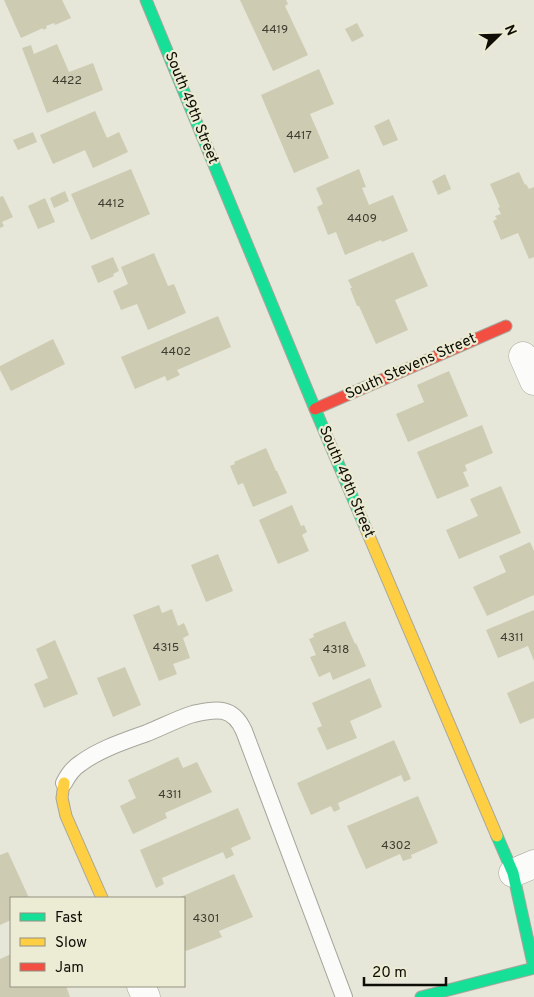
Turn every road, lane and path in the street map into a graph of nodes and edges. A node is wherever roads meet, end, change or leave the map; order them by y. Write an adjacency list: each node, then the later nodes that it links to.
1 (152, 2): 5 (street, South 49th Street)
2 (506, 326): 5 (street, South Stevens Street)
3 (523, 356): 4 (street)
4 (534, 381)
5 (316, 409): 7 (street, South 49th Street)
6 (64, 783): 8 (street); 10 (lane)
7 (523, 868): 9 (street, South 49th Street)
8 (102, 897)
9 (534, 968): 11 (street)
10 (344, 997)
11 (421, 997)

